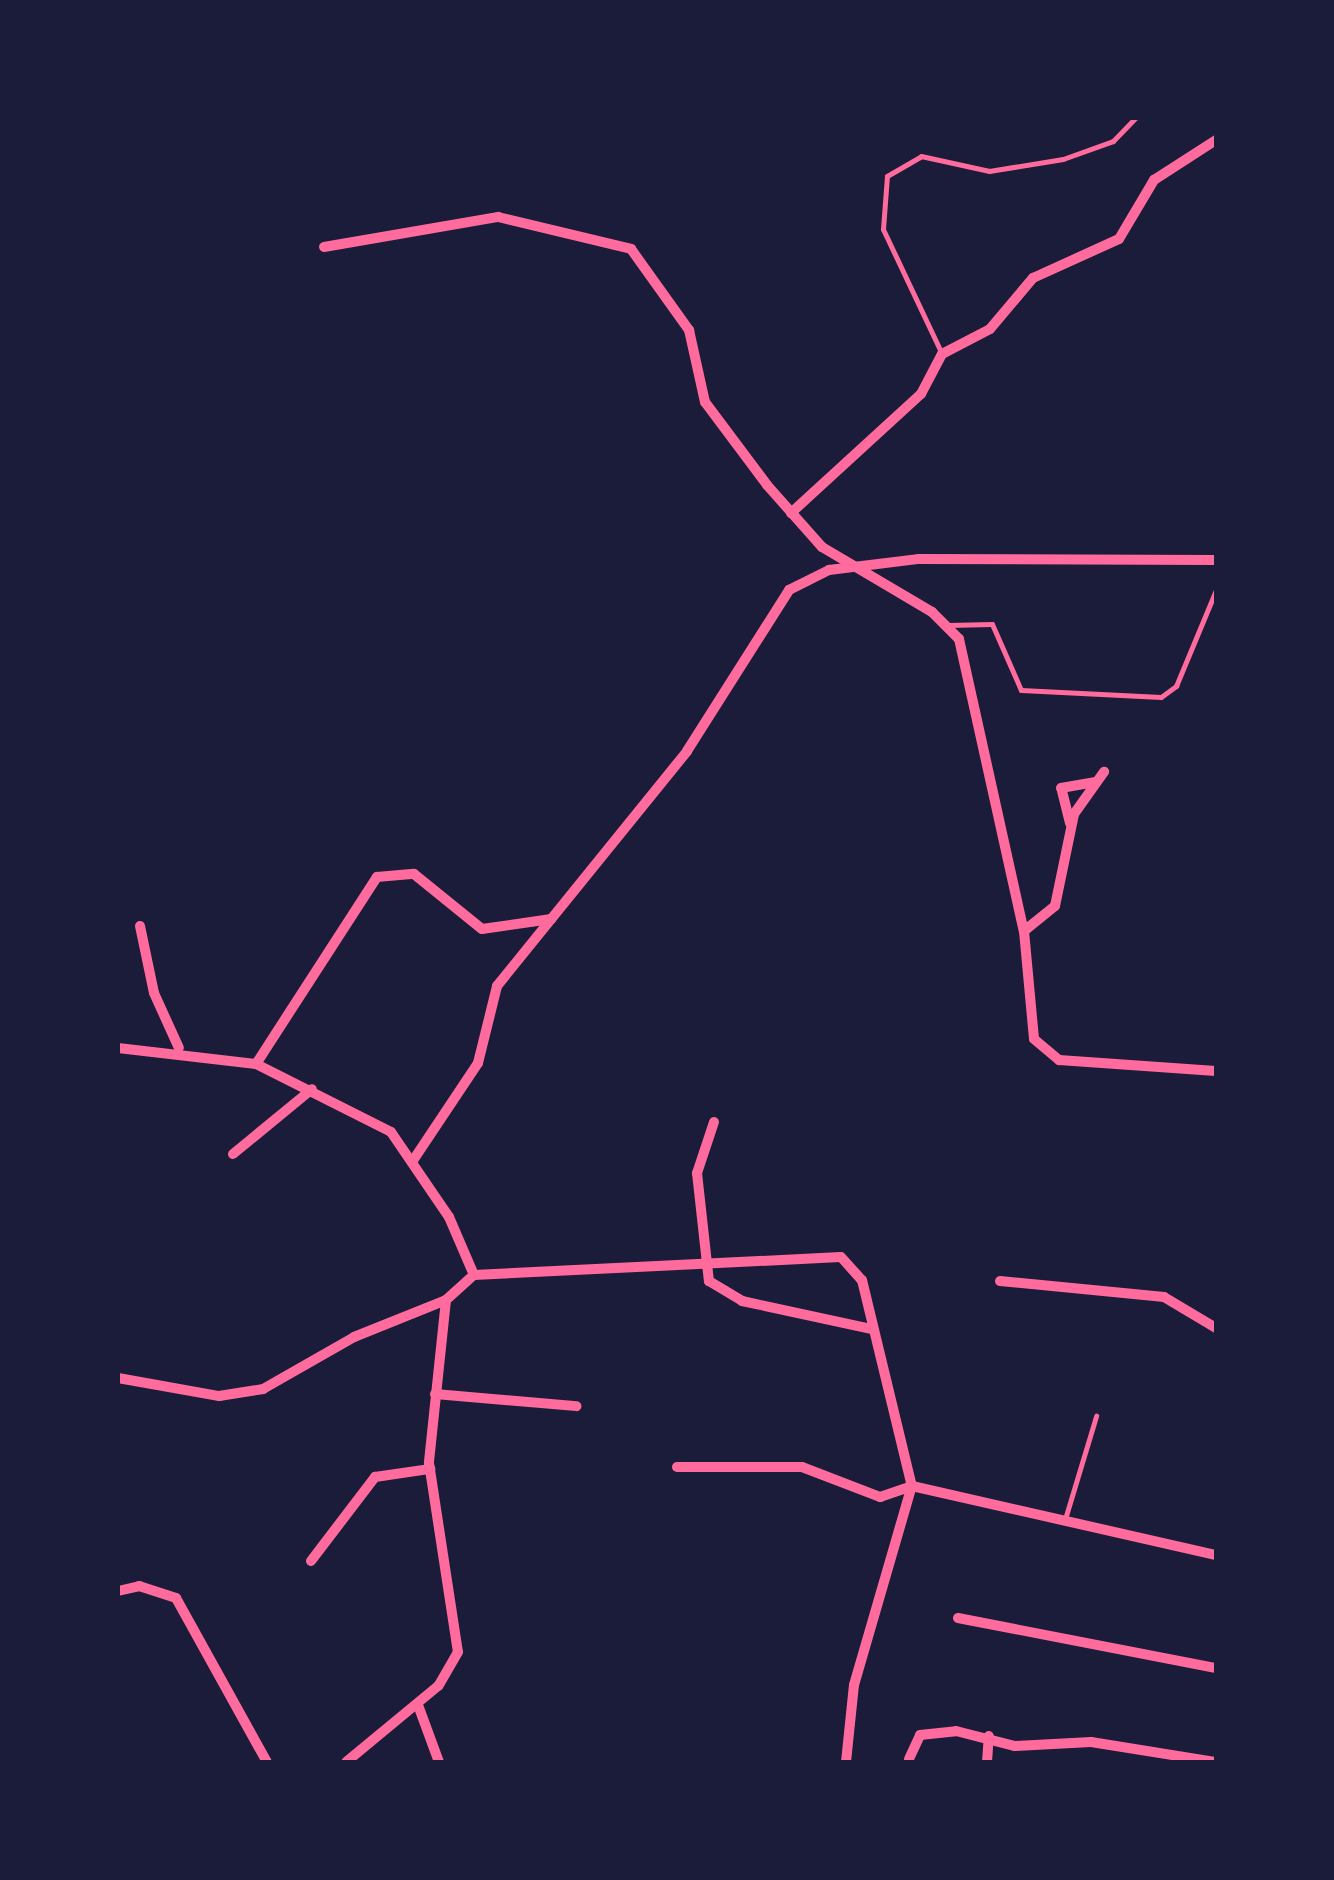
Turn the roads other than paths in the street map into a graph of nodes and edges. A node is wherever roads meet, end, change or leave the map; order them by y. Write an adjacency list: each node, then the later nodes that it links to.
1 (1135, 118): 4 (lane)
2 (1216, 140): 4 (street)
3 (324, 247): 5 (street)
4 (942, 354): 5 (street)
5 (791, 513): 7 (street)
6 (1216, 560): 7 (street)
7 (856, 568): 9 (street); 13 (street)
8 (1216, 590): 9 (lane)
9 (948, 625): 15 (street)
10 (1104, 772): 11 (street)
11 (1094, 782): 12 (street); 12 (street)
12 (1070, 824): 15 (street)
13 (552, 919): 18 (street); 23 (street)
14 (140, 926): 17 (street)
15 (1024, 932): 19 (street)
16 (118, 1048): 17 (street)
17 (180, 1048): 18 (street)
18 (256, 1064): 20 (street)
19 (1216, 1071)
20 (312, 1089): 22 (street); 23 (street)
21 (714, 1122): 24 (street)
22 (233, 1154)
23 (412, 1162): 25 (street)
24 (705, 1266): 25 (street); 29 (street); 29 (street)
25 (474, 1276): 27 (street)
26 (1000, 1282): 28 (street)
27 (446, 1300): 30 (street); 31 (street)
28 (1216, 1328)
29 (872, 1330): 36 (street)
30 (118, 1378)
31 (435, 1394): 32 (street); 35 (street)
32 (576, 1406)
33 (1096, 1416): 37 (lane)
34 (676, 1467): 36 (street)
35 (430, 1469): 39 (street); 43 (street)
36 (912, 1486): 37 (street); 49 (street)
37 (1065, 1518): 38 (street)
38 (1216, 1555)
39 (312, 1561)
40 (118, 1592): 46 (street)
41 (958, 1618): 42 (street)
42 (1216, 1668)
43 (418, 1705): 47 (street); 48 (street)
44 (989, 1736): 45 (street); 50 (street); 51 (street)
45 (910, 1759)
46 (268, 1762)
47 (346, 1762)
48 (439, 1762)
49 (846, 1762)
50 (988, 1762)
51 (1216, 1762)

